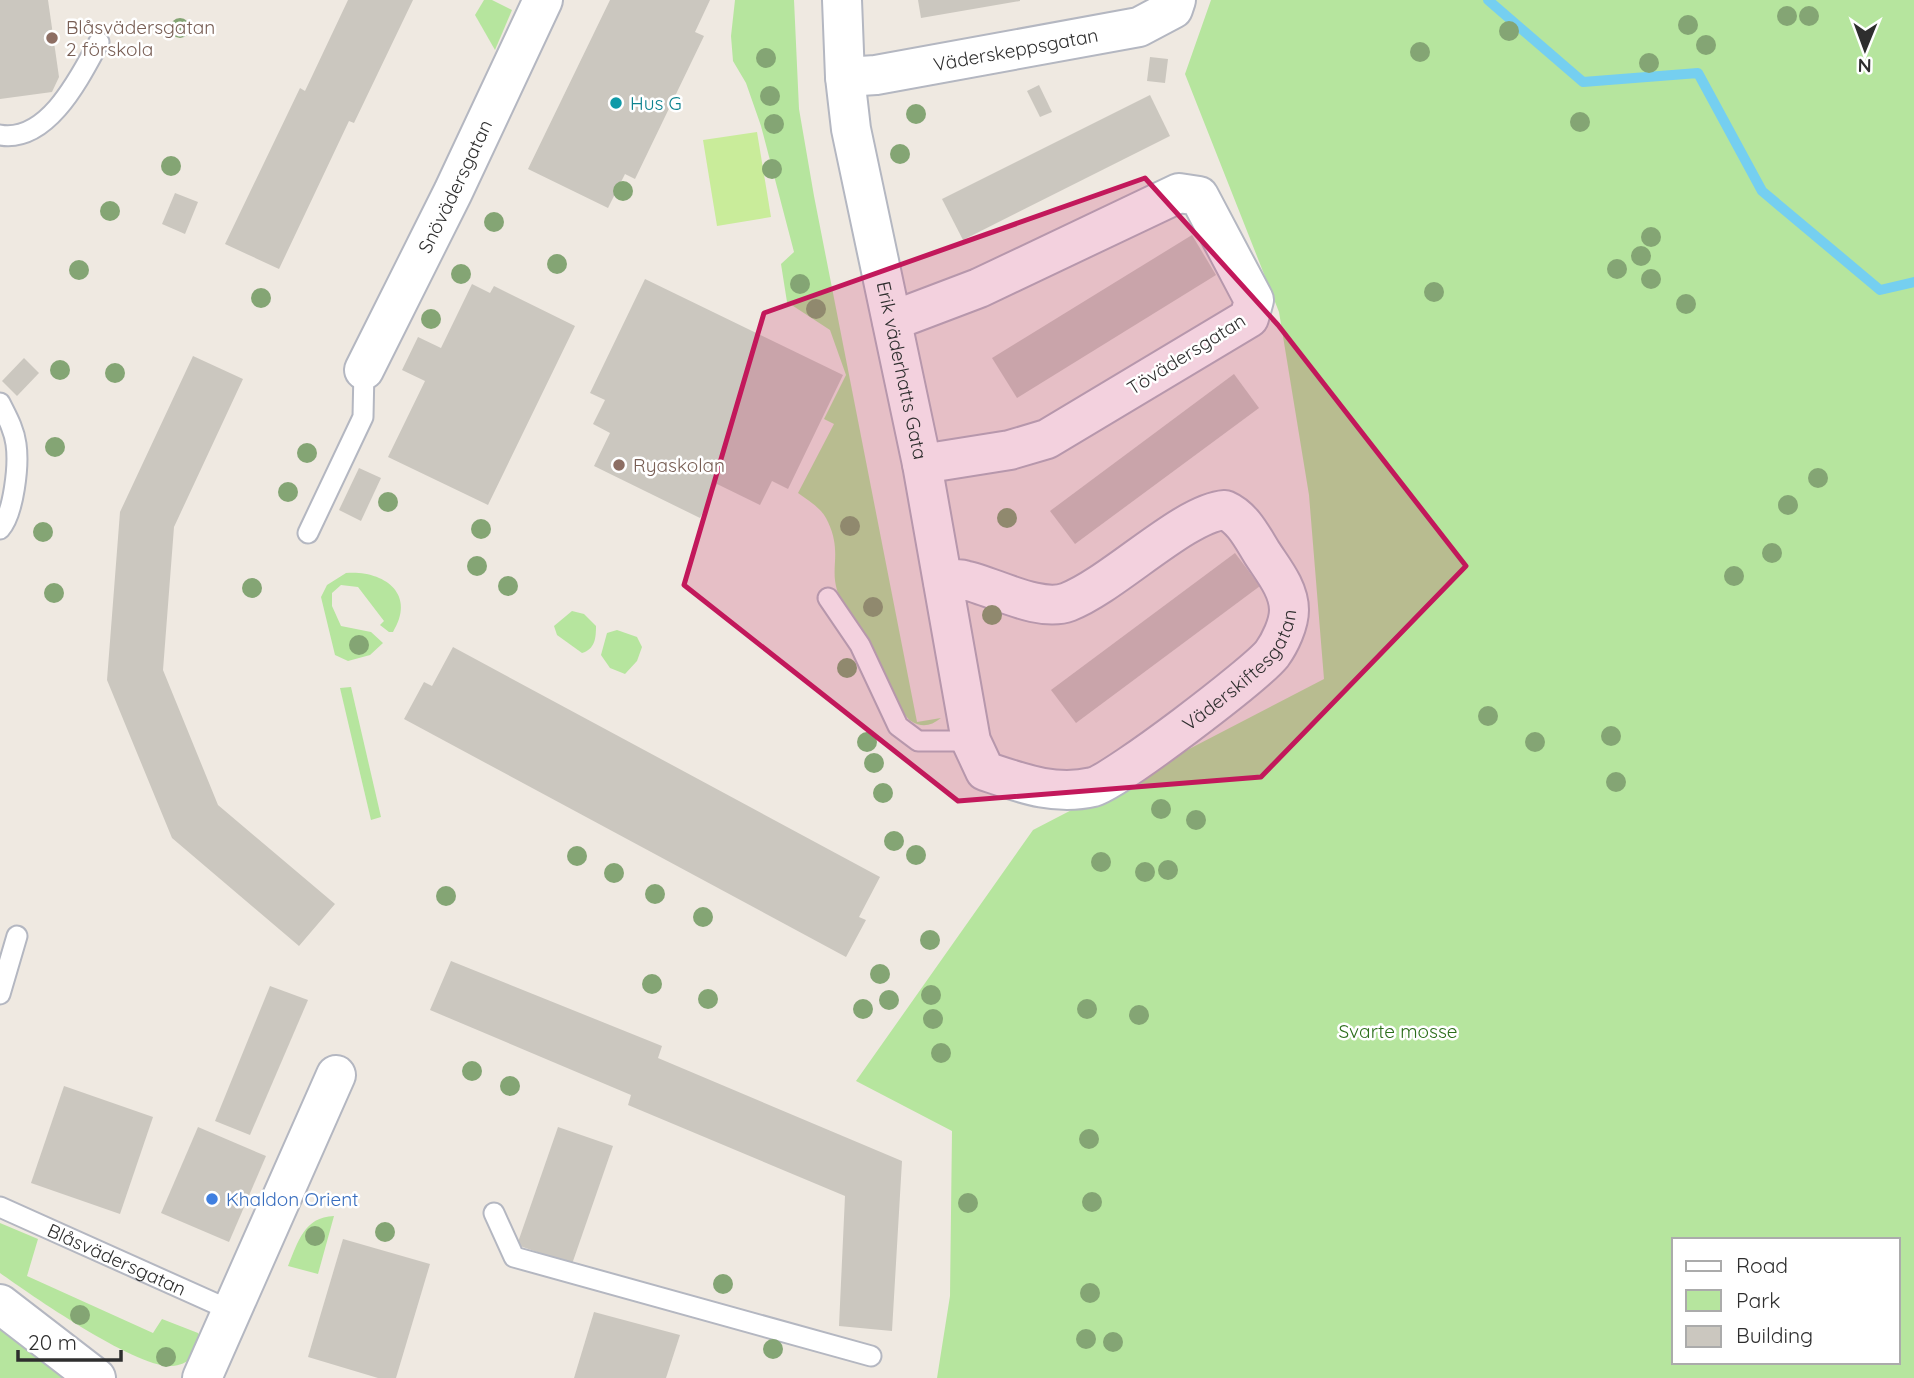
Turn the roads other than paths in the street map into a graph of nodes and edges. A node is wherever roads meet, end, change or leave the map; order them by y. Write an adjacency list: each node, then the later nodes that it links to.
1 (543, 0): 8 (street, Snövädersgatan)
2 (842, 0): 5 (street, Erik väderhatts Gata)
3 (1176, 0): 5 (street, Väderskeppsgatan)
4 (99, 42): 6 (lane)
5 (845, 77): 7 (street, Erik väderhatts Gata)
6 (0, 135)
7 (892, 321): 10 (street, Erik väderhatts Gata); 10 (street, Tövädersgatan)
8 (364, 370): 12 (lane)
9 (0, 403): 11 (lane)
10 (922, 464): 13 (street, Erik väderhatts Gata)
11 (0, 529)
12 (309, 533)
13 (943, 583): 15 (street, Erik väderhatts Gata); 15 (street, Väderskiftesgatan)
14 (828, 598): 15 (lane)
15 (978, 756)
16 (17, 936): 17 (lane)
17 (0, 994)
18 (335, 1075): 22 (street)
19 (0, 1207): 22 (lane, Blåsvädersgatan)
20 (494, 1213): 23 (lane)
21 (0, 1304): 24 (street)
22 (232, 1311): 25 (street)
23 (871, 1356)
24 (96, 1378)
25 (202, 1378)

